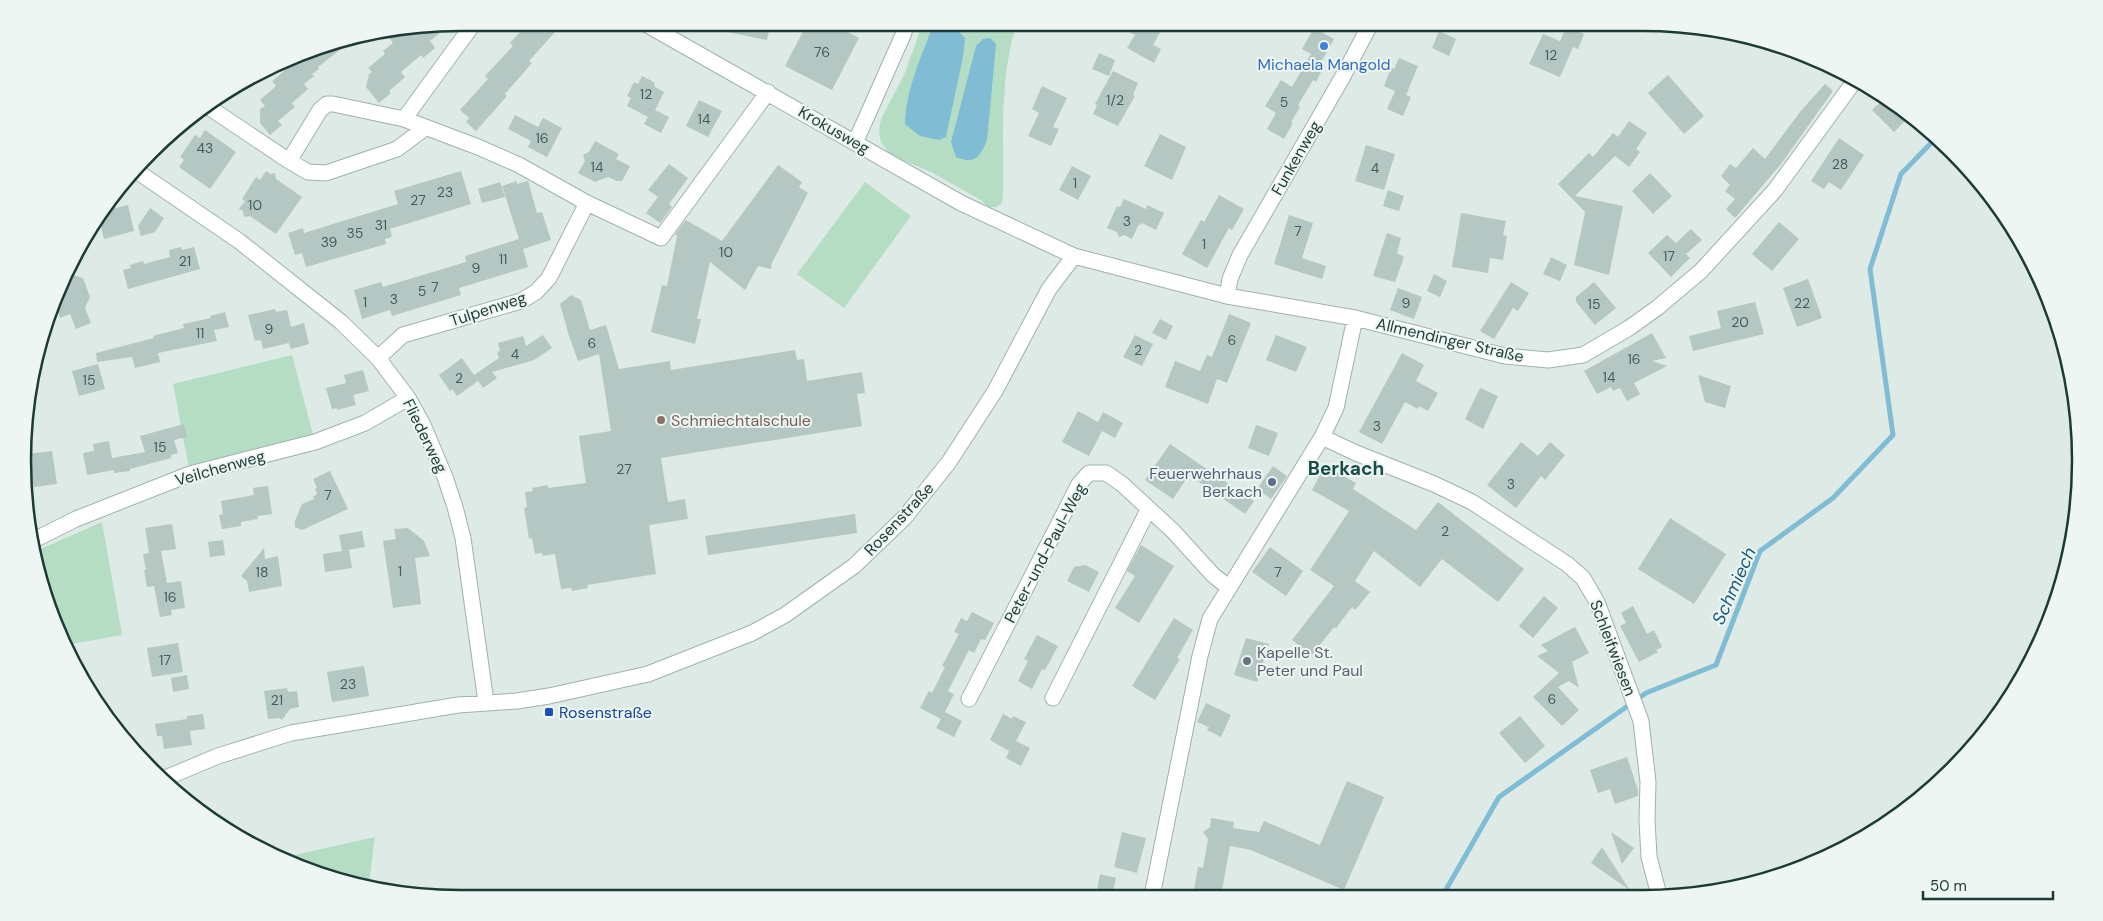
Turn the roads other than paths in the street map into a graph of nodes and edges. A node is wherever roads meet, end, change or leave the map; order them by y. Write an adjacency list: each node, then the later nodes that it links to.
1 (468, 31): 8 (street)
2 (660, 31): 6 (street, Krokusweg)
3 (904, 31): 10 (street)
4 (1366, 31): 16 (street, Funkenweg)
5 (1851, 86): 17 (street, Allmendinger Straße)
6 (768, 92): 10 (street, Krokusweg); 13 (street)
7 (213, 110): 11 (street)
8 (404, 119): 9 (street); 11 (street)
9 (425, 128): 11 (street); 13 (street)
10 (855, 143): 14 (street, Krokusweg)
11 (289, 161)
12 (141, 174): 18 (street, Fliederweg)
13 (586, 203): 18 (street, Tulpenweg)
14 (1026, 234): 15 (street, Allmendinger Straße)
15 (1074, 256): 16 (street, Allmendinger Straße); 26 (street, Rosenstraße)
16 (1227, 296): 17 (street, Allmendinger Straße)
17 (1355, 318): 20 (street)
18 (378, 358): 19 (street, Fliederweg)
19 (408, 398): 22 (street, Veilchenweg); 26 (street, Fliederweg)
20 (1322, 437): 23 (street); 28 (street, Schleifwiesen)
21 (1148, 510): 23 (street, Peter-und-Paul-Weg); 24 (street); 25 (street, Peter-und-Paul-Weg)
22 (38, 539)
23 (1228, 587): 29 (street)
24 (1053, 698)
25 (968, 699)
26 (486, 702): 27 (street, Rosenstraße)
27 (170, 776)
28 (1658, 889)
29 (1153, 890)

